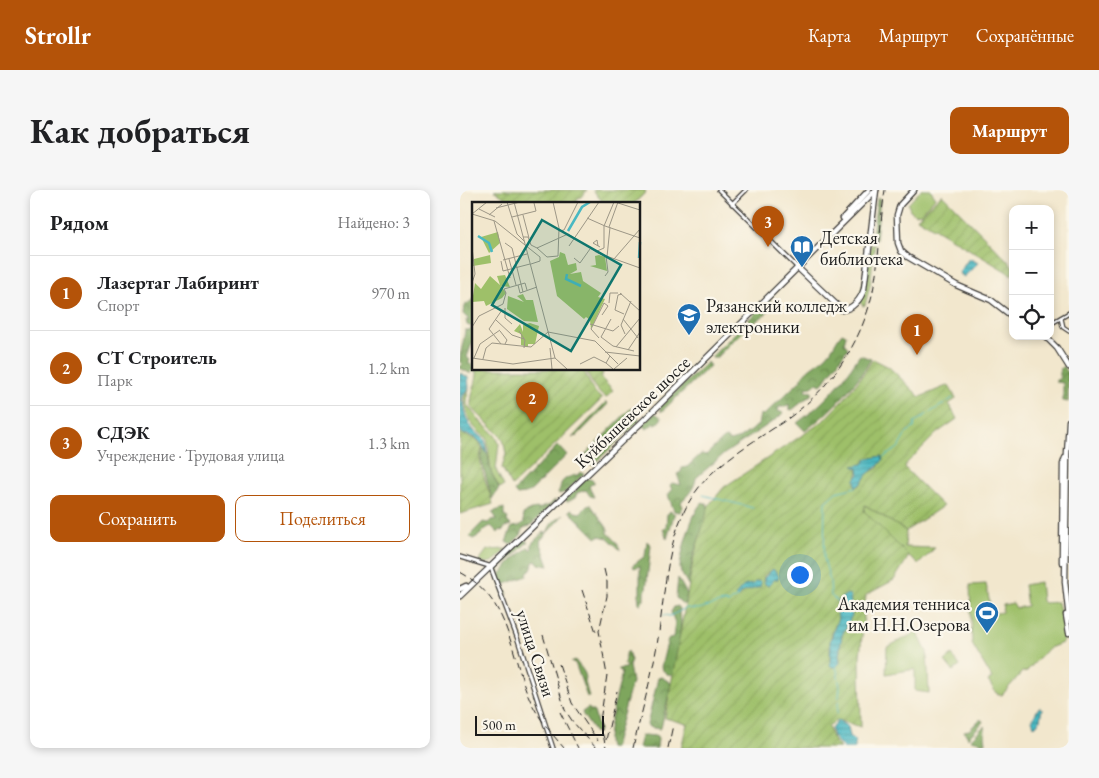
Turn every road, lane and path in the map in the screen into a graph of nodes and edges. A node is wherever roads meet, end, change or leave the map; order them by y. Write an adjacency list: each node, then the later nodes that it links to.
1 (719, 190): 7 (street)
2 (746, 190): 7 (street)
3 (870, 190): 6 (main road); 8 (main road, Куйбышевское шоссе)
4 (876, 190): 6 (main road); 9 (main road)
5 (916, 190): 11 (main road)
6 (861, 202): 8 (main road, Куйбышевское шоссе); 9 (main road, Куйбышевское шоссе)
7 (732, 204): 9 (street)
8 (843, 218): 9 (main road, Куйбышевское шоссе)
9 (796, 266): 19 (main road, Куйбышевское шоссе)
10 (1069, 313): 12 (street)
11 (1009, 314)
12 (1061, 318): 13 (street); 14 (street)
13 (1054, 322)
14 (1069, 331)
15 (1049, 340): 16 (main road)
16 (1069, 367)
17 (1069, 421): 20 (main road)
18 (460, 557): 19 (street)
19 (490, 567): 21 (main road, Куйбышевское шоссе); 24 (street, улица Связи)
20 (1066, 573): 22 (main road); 23 (main road)
21 (460, 592)
22 (1069, 618)
23 (1069, 634)
24 (553, 748)

